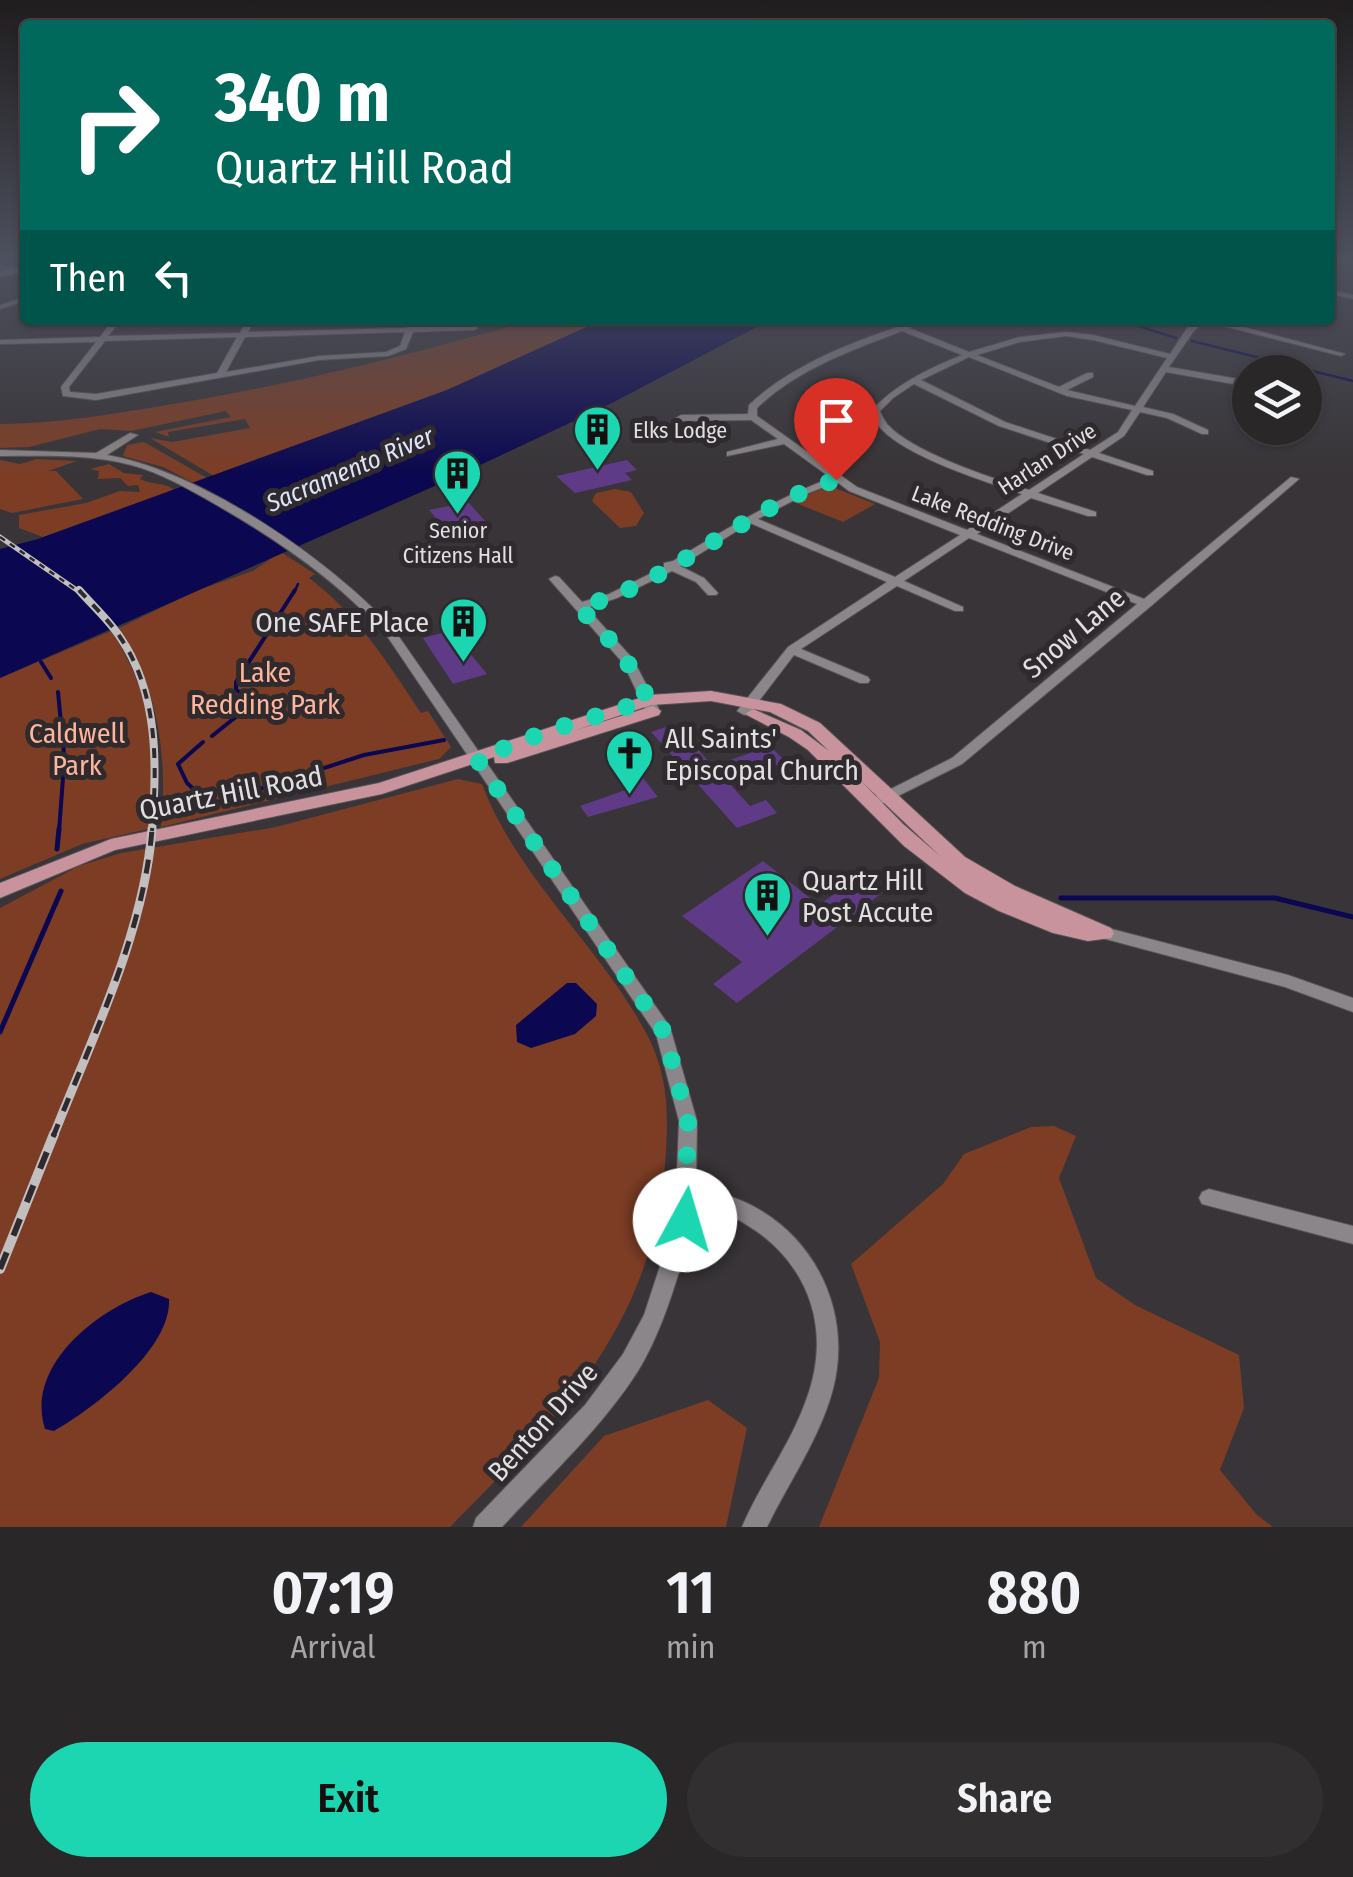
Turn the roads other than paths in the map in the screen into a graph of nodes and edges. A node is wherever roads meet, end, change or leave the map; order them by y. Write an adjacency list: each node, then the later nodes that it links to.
1 (107, 332): 10 (street)
2 (244, 332): 9 (street)
3 (289, 332): 9 (street)
4 (409, 332): 17 (street)
5 (889, 332): 22 (street)
6 (912, 332): 13 (street)
7 (1191, 332): 14 (street, Harlan Drive)
8 (1254, 332): 12 (street)
9 (243, 335): 10 (street); 17 (street)
10 (103, 338): 11 (street); 17 (street)
11 (0, 342)
12 (1341, 354)
13 (973, 356): 14 (street); 18 (street); 20 (street)
14 (1172, 357): 15 (street, Harlan Drive)
15 (1165, 369): 19 (street); 21 (street, Harlan Drive)
16 (1090, 375): 20 (street)
17 (219, 377)
18 (916, 380): 29 (street); 34 (street)
19 (1232, 381)
20 (1059, 390): 21 (street)
21 (1139, 409): 24 (street); 29 (street, Harlan Drive)
22 (753, 416): 23 (street); 26 (street, Lake Redding Drive)
23 (681, 418)
24 (1205, 432)
25 (133, 434): 30 (street)
26 (783, 441): 28 (street); 32 (street, Lake Redding Drive)
27 (0, 454): 30 (street, Benton Drive)
28 (730, 454)
29 (1092, 454): 31 (street); 34 (street, Harlan Drive)
30 (97, 456): 49 (street, Benton Drive)
31 (1150, 473)
32 (836, 480): 36 (street); 37 (street, Lake Redding Drive)
33 (1294, 480): 42 (street, Snow Lane)
34 (1032, 493): 35 (street); 37 (street, Harlan Drive)
35 (1092, 514)
36 (749, 520): 38 (street); 40 (street)
37 (968, 534): 40 (street, Harlan Drive); 42 (street, Lake Redding Drive)
38 (668, 565): 41 (street); 43 (street)
39 (555, 579): 43 (street)
40 (896, 582): 44 (street); 45 (street, Harlan Drive)
41 (712, 593)
42 (1147, 604): 50 (street, Snow Lane)
43 (579, 607): 47 (street)
44 (959, 609)
45 (792, 650): 46 (street); 48 (street, Harlan Drive)
46 (864, 680)
47 (651, 706): 48 (main road, Quartz Hill Road); 49 (main road, Quartz Hill Road)
48 (748, 706): 50 (main road, Quartz Hill Road)
49 (477, 759): 51 (main road, Quartz Hill Road); 54 (street, Benton Drive)
50 (881, 800): 52 (main road, Quartz Hill Road)
51 (0, 891)
52 (1104, 934): 53 (street, Quartz Hill Road)
53 (1353, 1004)
54 (689, 1193): 57 (street, Benton Drive); 58 (street)
55 (1209, 1198): 56 (street)
56 (1353, 1235)
57 (484, 1527)
58 (754, 1527)

